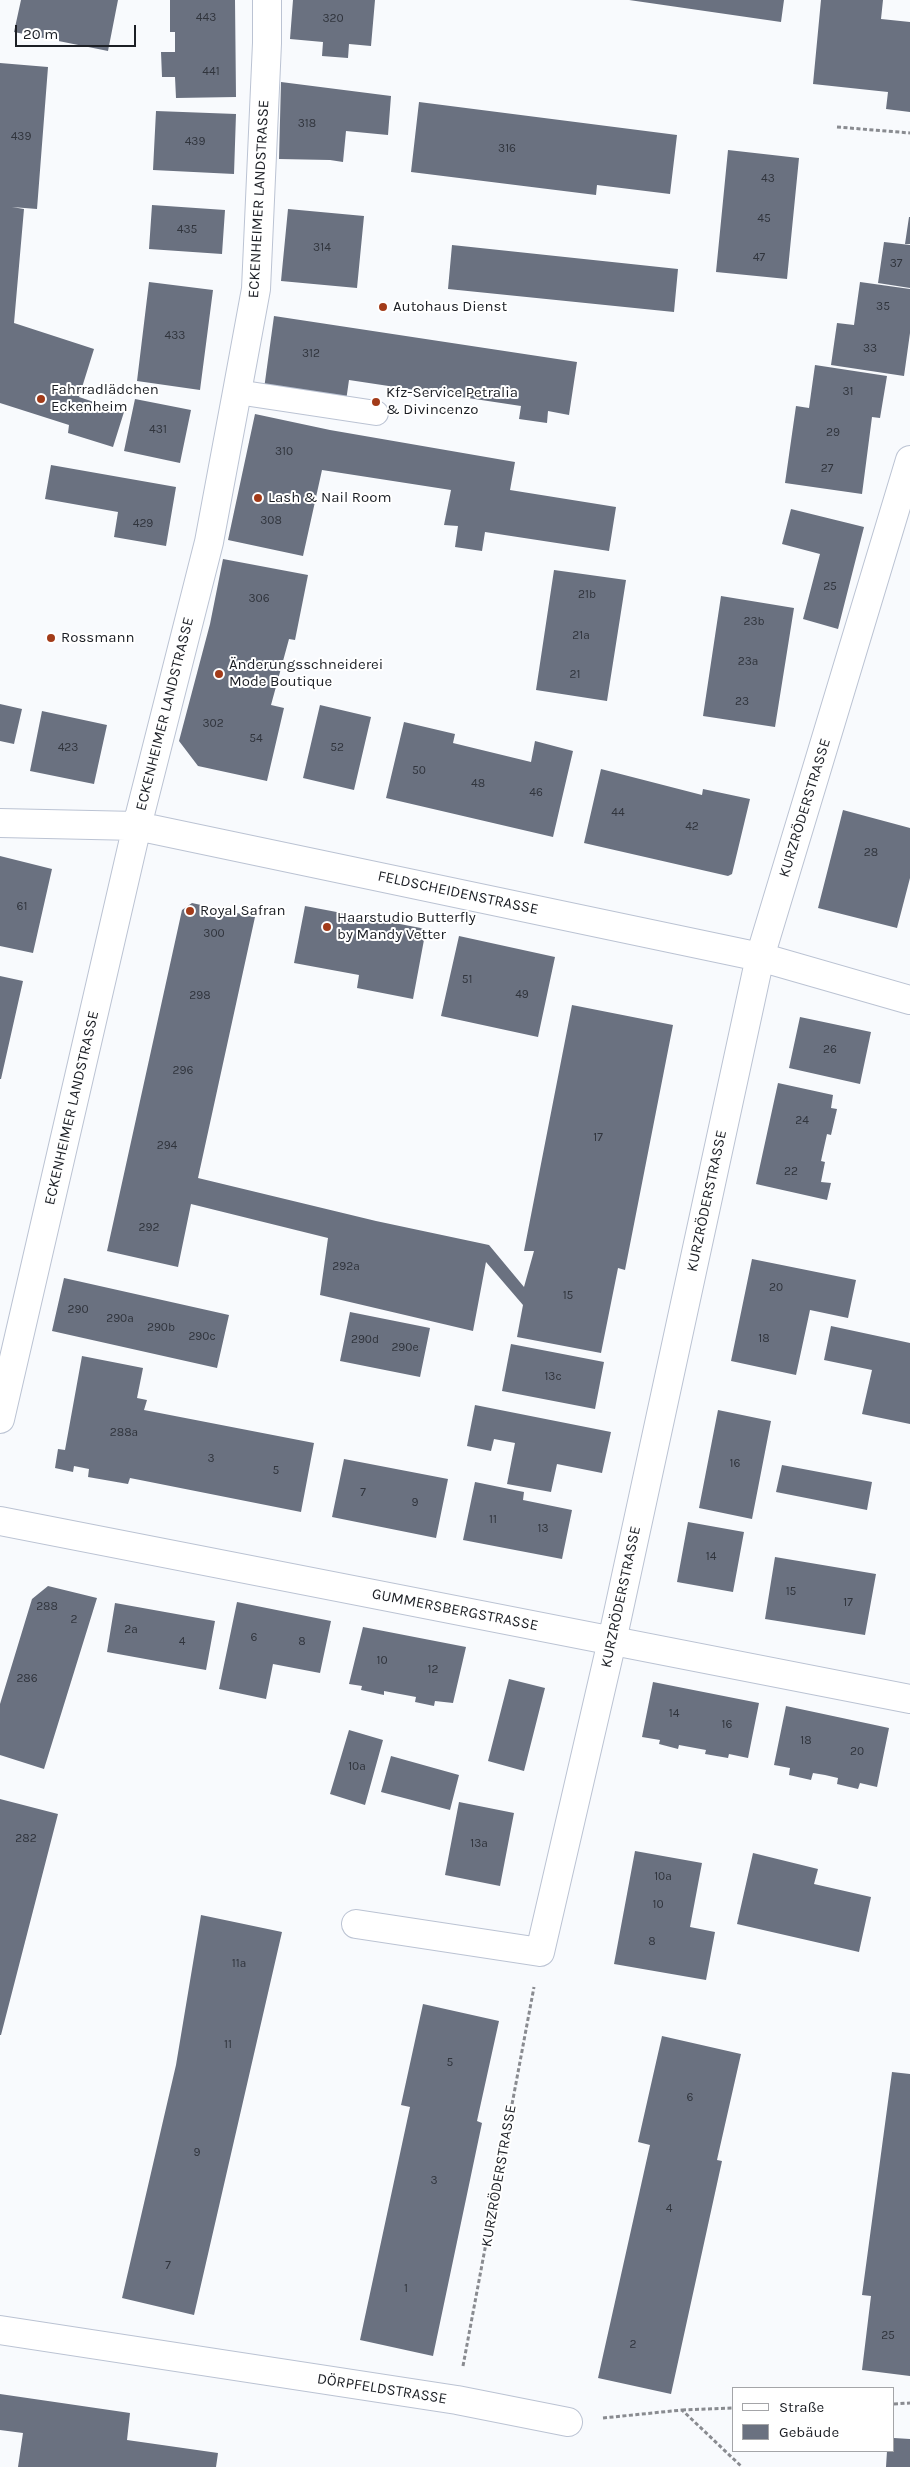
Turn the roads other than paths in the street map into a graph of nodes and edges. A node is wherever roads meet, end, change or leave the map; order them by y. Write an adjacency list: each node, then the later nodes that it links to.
1 (267, 0): 2 (street, ECKENHEIMER LANDSTRASSE)
2 (237, 392): 3 (lane); 6 (street, ECKENHEIMER LANDSTRASSE)
3 (376, 413)
4 (910, 460): 7 (street, KURZRÖDERSTRASSE)
5 (0, 823): 6 (street, FELDSCHEIDENSTRASSE)
6 (137, 826): 7 (street, FELDSCHEIDENSTRASSE); 9 (street, ECKENHEIMER LANDSTRASSE)
7 (760, 957): 8 (street, FELDSCHEIDENSTRASSE); 11 (street, KURZRÖDERSTRASSE)
8 (910, 1000)
9 (0, 1419)
10 (0, 1520): 11 (street, GUMMERSBERGSTRASSE)
11 (612, 1640): 12 (street, GUMMERSBERGSTRASSE); 13 (street, KURZRÖDERSTRASSE)
12 (910, 1699)
13 (356, 1924)
14 (0, 2330): 15 (street, DÖRPFELDSTRASSE)
15 (568, 2422)

